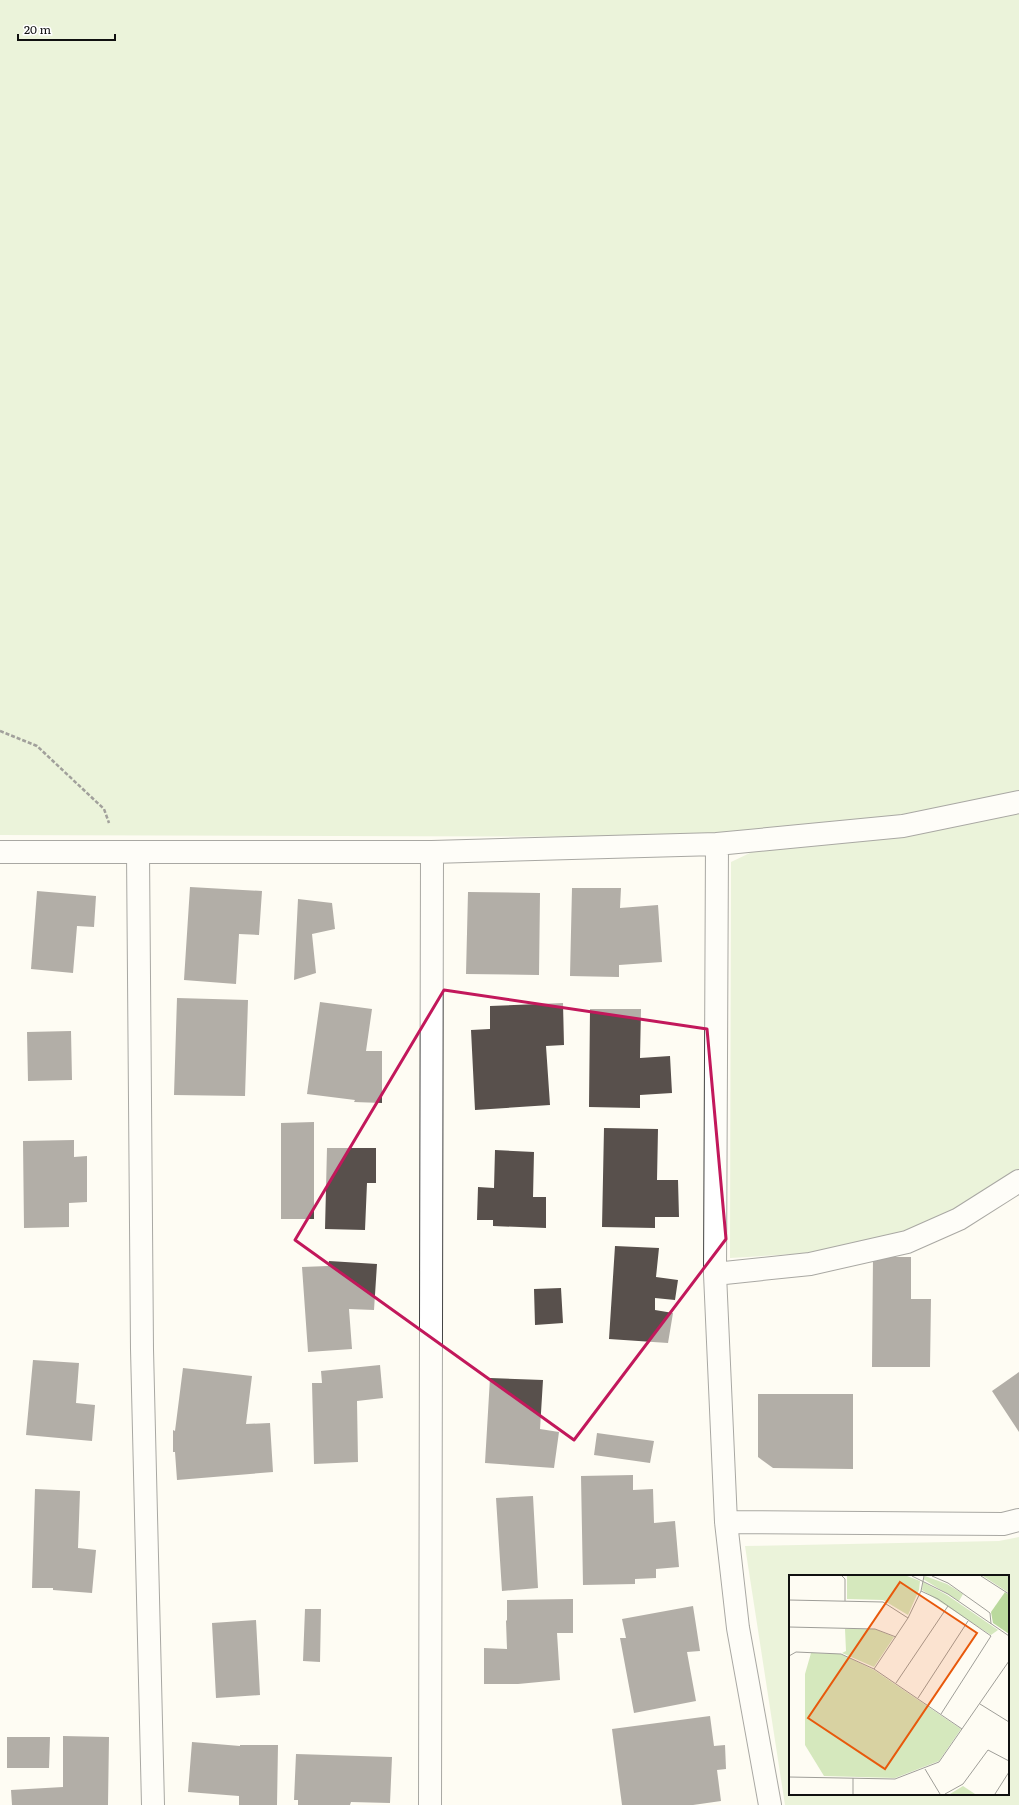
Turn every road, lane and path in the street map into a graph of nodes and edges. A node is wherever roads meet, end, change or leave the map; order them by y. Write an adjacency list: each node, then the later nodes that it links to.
1 (0, 731): 5 (path)
2 (1019, 802): 3 (street)
3 (717, 844): 6 (street); 8 (street)
4 (0, 852): 5 (street)
5 (128, 852): 6 (street); 11 (street)
6 (432, 852): 12 (street)
7 (1019, 1181): 8 (street)
8 (716, 1274): 10 (street)
9 (1019, 1520): 10 (street)
10 (726, 1522): 13 (street)
11 (153, 1805)
12 (430, 1805)
13 (770, 1805)

